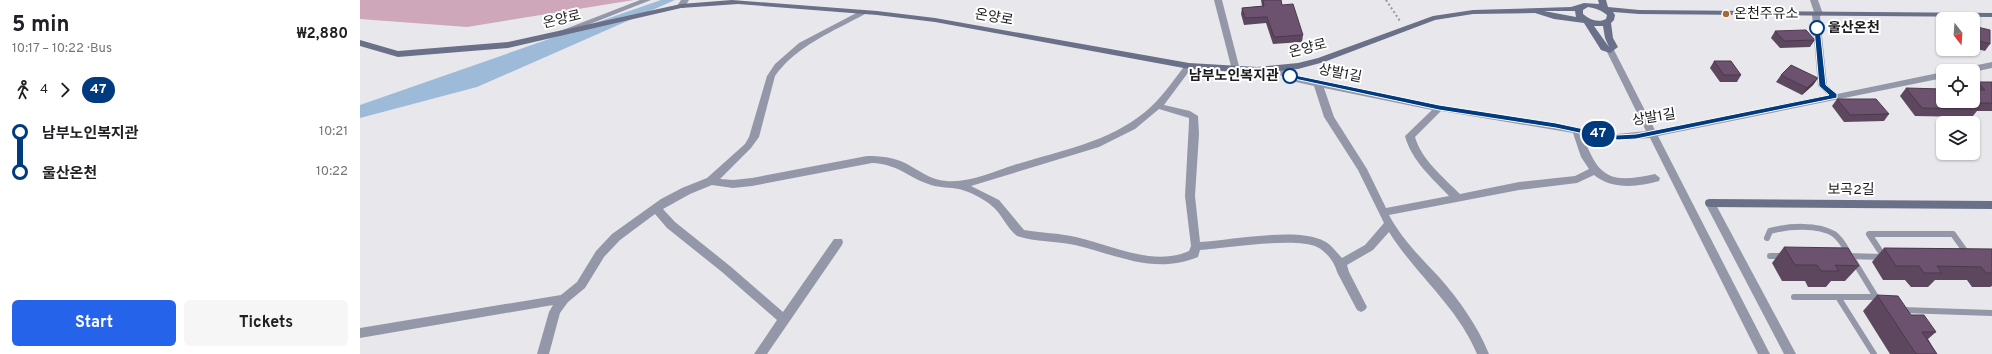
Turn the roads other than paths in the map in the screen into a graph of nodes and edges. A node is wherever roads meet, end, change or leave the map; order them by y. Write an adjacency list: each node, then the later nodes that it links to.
1 (647, 0): 16 (street)
2 (1218, 0): 22 (street)
3 (1602, 0): 8 (main road)
4 (1607, 0): 11 (main road)
5 (1814, 0): 12 (street)
6 (683, 3): 10 (main road, 온양로); 16 (main road, 온양로)
7 (1584, 3): 8 (main road); 9 (main road); 14 (main road)
8 (1605, 10): 11 (main road); 15 (main road)
9 (1536, 11): 14 (main road); 23 (main road, 온양로)
10 (862, 12): 20 (main road, 온양로); 33 (street)
11 (1639, 12): 12 (main road); 15 (main road)
12 (1817, 14): 13 (main road); 26 (street)
13 (1992, 15)
14 (1587, 21): 15 (main road); 18 (main road)
15 (1609, 21): 18 (main road)
16 (554, 35): 17 (main road, 온양로)
17 (360, 43)
18 (1610, 50): 30 (street)
19 (1992, 65): 21 (street)
20 (1189, 66): 22 (main road, 온양로); 27 (street)
21 (1980, 67)
22 (1236, 70): 23 (main road, 온양로)
23 (1276, 70): 25 (street, 상발1길)
24 (1936, 76): 26 (street, 상발1길)
25 (1318, 83): 28 (street, 상발1길); 39 (street)
26 (1834, 96): 30 (street, 상발1길)
27 (1157, 106): 34 (street); 43 (street)
28 (1439, 108): 29 (street, 상발1길); 35 (street)
29 (1577, 130): 30 (street, 상발1길); 31 (street)
30 (1653, 134): 67 (street)
31 (1596, 170): 32 (street); 35 (street)
32 (1655, 178)
33 (711, 181): 34 (street); 38 (street)
34 (957, 184): 43 (street)
35 (1457, 197): 39 (street)
36 (1710, 203): 37 (main road, 보곡2길); 68 (street)
37 (1992, 205)
38 (656, 208): 55 (street); 62 (street)
39 (1383, 212): 40 (street)
40 (1388, 224): 51 (street); 66 (street)
41 (1767, 238): 47 (lane)
42 (838, 242): 62 (street)
43 (1196, 246): 51 (street)
44 (1770, 256): 45 (lane)
45 (1792, 256)
46 (1836, 256): 47 (lane)
47 (1851, 256): 49 (lane); 54 (lane)
48 (1962, 256): 49 (lane)
49 (1884, 257): 50 (lane)
50 (1892, 257)
51 (1341, 264): 57 (street)
52 (1794, 297): 53 (lane)
53 (1838, 297): 54 (lane); 69 (lane)
54 (1876, 297): 56 (lane)
55 (564, 299): 63 (street); 64 (street)
56 (1889, 304)
57 (1361, 307)
58 (1896, 307): 59 (lane)
59 (1902, 310): 60 (lane); 61 (lane)
60 (1992, 313)
61 (1906, 317)
62 (785, 320): 65 (street)
63 (360, 333)
64 (543, 354)
65 (760, 354)
66 (1483, 354)
67 (1764, 354)
68 (1790, 354)
69 (1874, 354)

